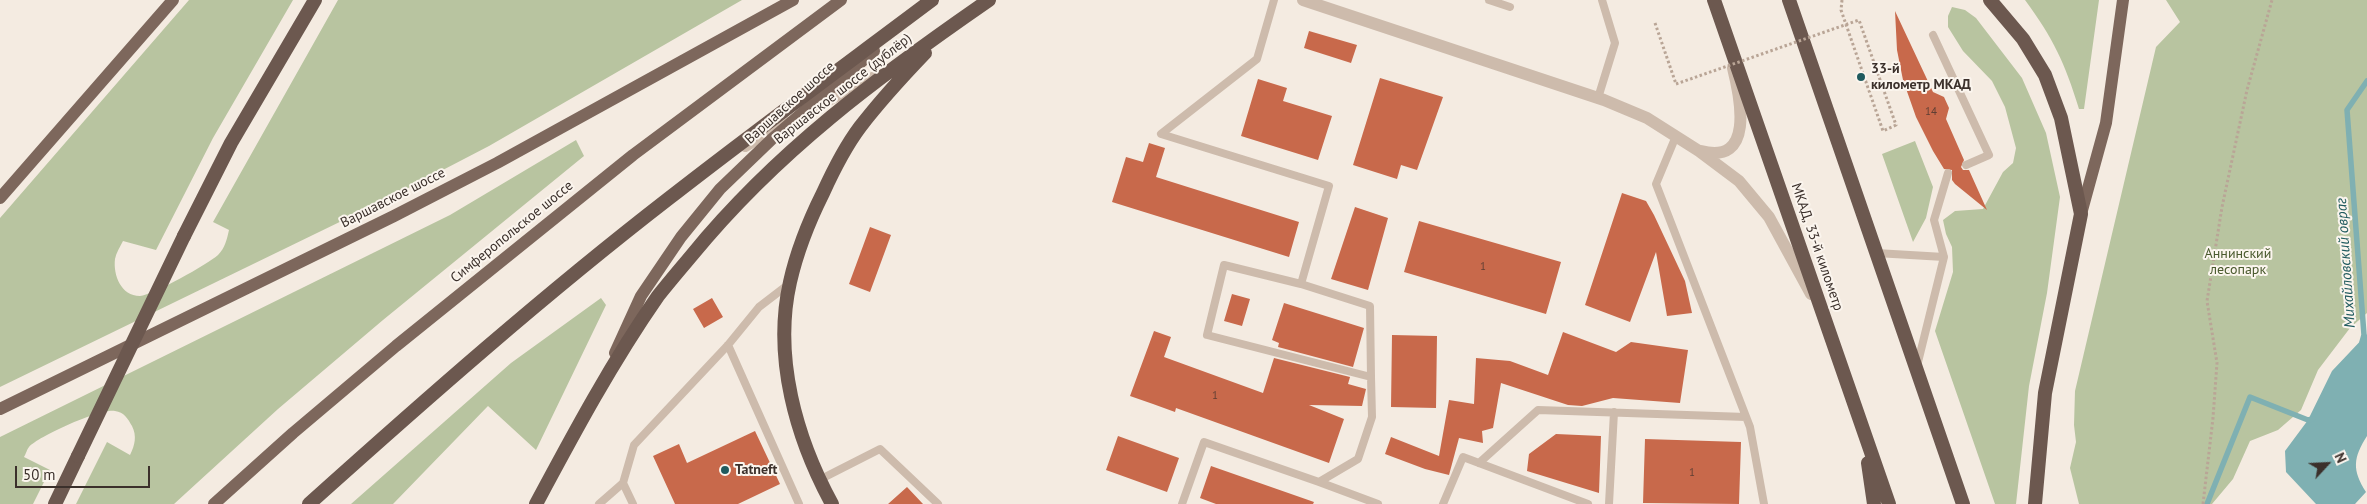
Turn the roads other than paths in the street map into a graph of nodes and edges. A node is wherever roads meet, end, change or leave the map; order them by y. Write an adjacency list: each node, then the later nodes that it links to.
1 (172, 0): 27 (main road)
2 (315, 0): 46 (highway, bridge)
3 (793, 0): 39 (main road, Варшавское шоссе)
4 (841, 0): 47 (main road, Симферопольское шоссе)
5 (932, 0): 21 (main road, Варшавское шоссе); 25 (highway)
6 (989, 0): 17 (highway, Варшавское шоссе (дублёр))
7 (1274, 0): 32 (lane)
8 (1302, 0): 20 (street)
9 (1489, 0): 15 (lane)
10 (1602, 0): 20 (lane)
11 (1714, 0): 16 (highway, МКАД, 33-й километр)
12 (1788, 0): 29 (highway)
13 (1990, 0): 28 (highway)
14 (2123, 0): 28 (main road)
15 (1510, 7)
16 (1720, 18): 23 (street); 33 (highway, МКАД, 33-й километр)
17 (947, 29): 19 (highway, Варшавское шоссе (дублёр)); 31 (highway)
18 (1933, 35): 24 (lane)
19 (898, 66): 21 (street); 38 (highway, Варшавское шоссе (дублёр))
20 (1598, 98): 22 (street)
21 (800, 114): 25 (street); 38 (main road, Варшавское шоссе)
22 (1676, 136): 23 (street); 41 (lane)
23 (1699, 151): 33 (street)
24 (1966, 164)
25 (712, 165): 48 (highway)
26 (1948, 173): 30 (lane)
27 (0, 198)
28 (2081, 214): 64 (highway)
29 (1876, 253): 30 (lane); 35 (highway)
30 (1944, 257): 35 (lane)
31 (790, 283): 34 (lane); 43 (highway)
32 (1301, 284): 37 (lane); 37 (lane)
33 (1827, 326): 36 (highway, МКАД, 33-й километр)
34 (728, 345): 45 (lane); 52 (lane)
35 (1916, 368): 63 (highway)
36 (1842, 369): 61 (highway); 62 (highway, МКАД, 33-й километр)
37 (1371, 377): 44 (lane)
38 (601, 382): 49 (highway, Варшавское шоссе)
39 (0, 409)
40 (1614, 412): 41 (lane); 42 (lane); 59 (lane)
41 (1746, 416): 60 (lane)
42 (1480, 463): 57 (lane); 58 (lane)
43 (819, 480): 53 (highway); 54 (lane)
44 (1319, 482): 55 (lane); 56 (lane)
45 (623, 483): 50 (lane); 51 (lane)
46 (54, 504)
47 (214, 504)
48 (309, 504)
49 (536, 504)
50 (599, 504)
51 (633, 504)
52 (800, 504)
53 (832, 504)
54 (938, 504)
55 (1182, 504)
56 (1378, 504)
57 (1442, 504)
58 (1588, 504)
59 (1608, 504)
60 (1764, 504)
61 (1874, 504)
62 (1889, 504)
63 (1963, 504)
64 (2034, 504)

